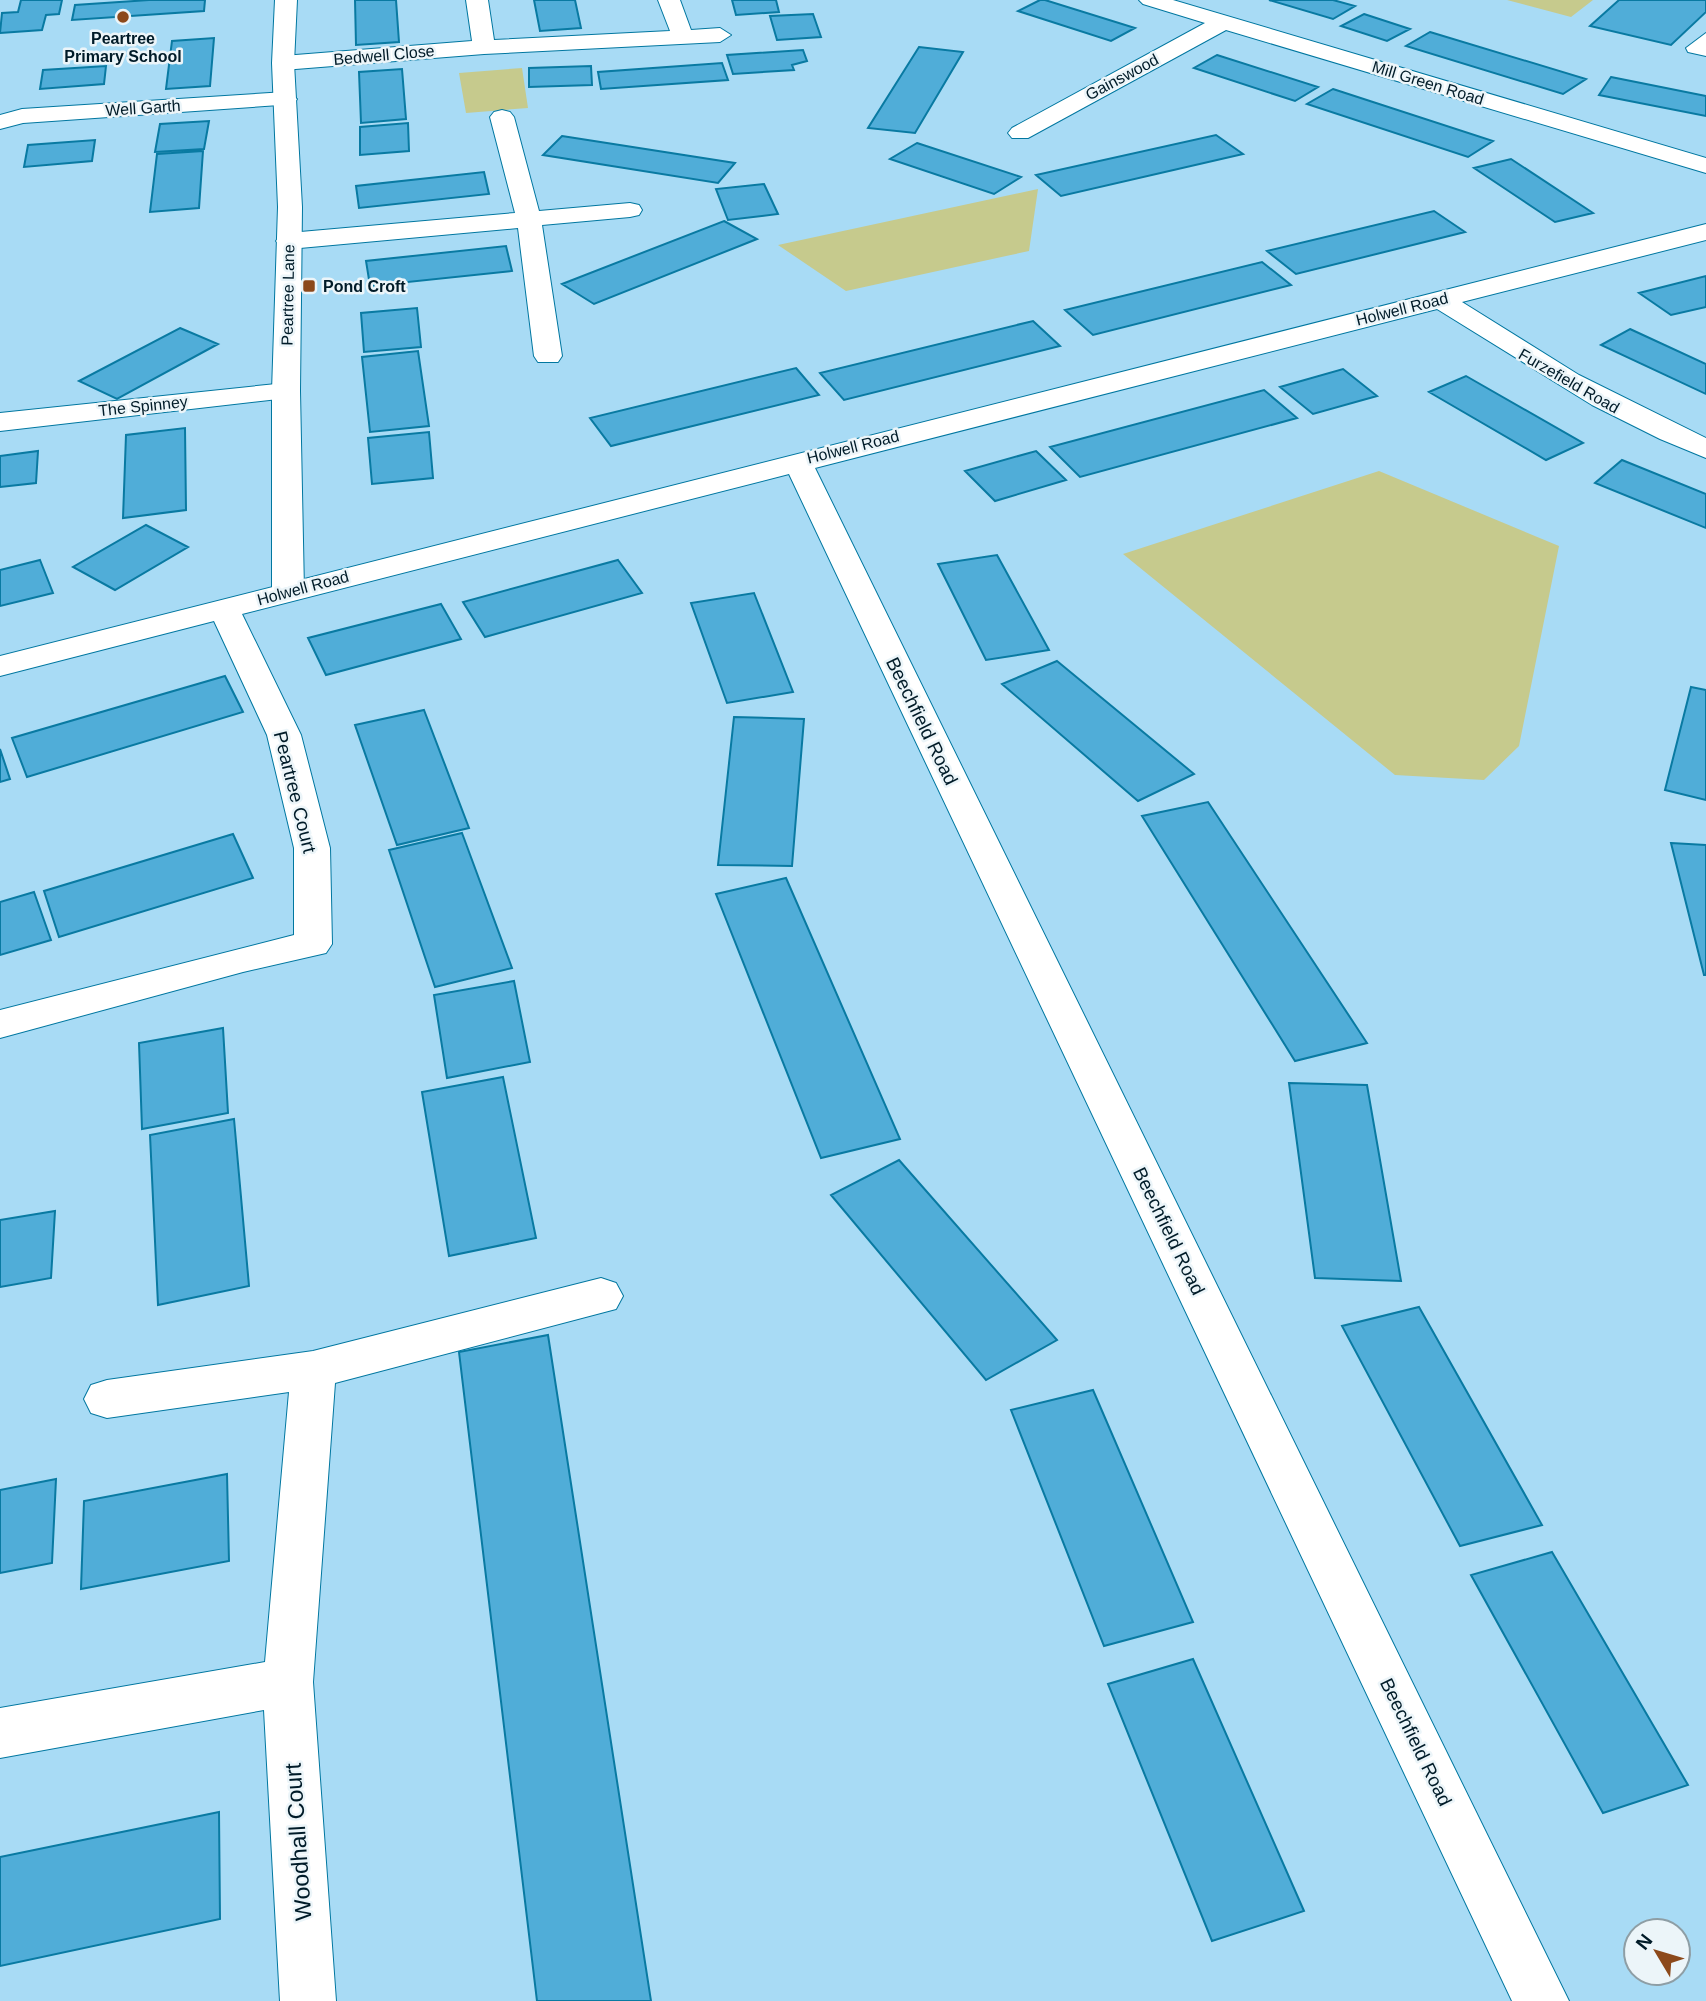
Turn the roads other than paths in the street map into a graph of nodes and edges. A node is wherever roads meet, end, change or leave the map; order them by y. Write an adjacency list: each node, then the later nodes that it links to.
1 (286, 0): 11 (street, Peartree Lane)
2 (477, 0): 9 (street)
3 (669, 0): 7 (street)
4 (1150, 0): 5 (street, Mill Green Road)
5 (1224, 22): 15 (street, Gainswood); 16 (street, Mill Green Road)
6 (720, 35): 7 (street, Bedwell Close)
7 (683, 37): 9 (street, Bedwell Close)
8 (1706, 38): 10 (lane)
9 (484, 47): 11 (street, Bedwell Close)
10 (1706, 51)
11 (283, 63): 12 (street, Peartree Lane)
12 (286, 99): 14 (street, Well Garth); 20 (street, Peartree Lane)
13 (502, 117): 18 (street)
14 (0, 122)
15 (1020, 133)
16 (1706, 166)
17 (630, 210): 18 (street)
18 (529, 219): 20 (street); 22 (street)
19 (1706, 232): 21 (street, Holwell Road)
20 (289, 241): 23 (street, Peartree Lane)
21 (1440, 299): 25 (street, Furzefield Road); 26 (street, Holwell Road)
22 (548, 356)
23 (286, 391): 24 (street, The Spinney); 27 (street, Peartree Lane)
24 (0, 422)
25 (1706, 449)
26 (797, 461): 27 (street, Holwell Road); 37 (street, Beechfield Road)
27 (288, 591): 28 (street, Holwell Road)
28 (224, 610): 29 (street, Holwell Road); 30 (street, Peartree Court)
29 (0, 666)
30 (0, 1024)
31 (601, 1296): 32 (street)
32 (313, 1370): 33 (street); 34 (street, Woodhall Court)
33 (107, 1399)
34 (288, 1682): 35 (street); 36 (street, Woodhall Court)
35 (0, 1733)
36 (308, 2001)
37 (1541, 2001)

